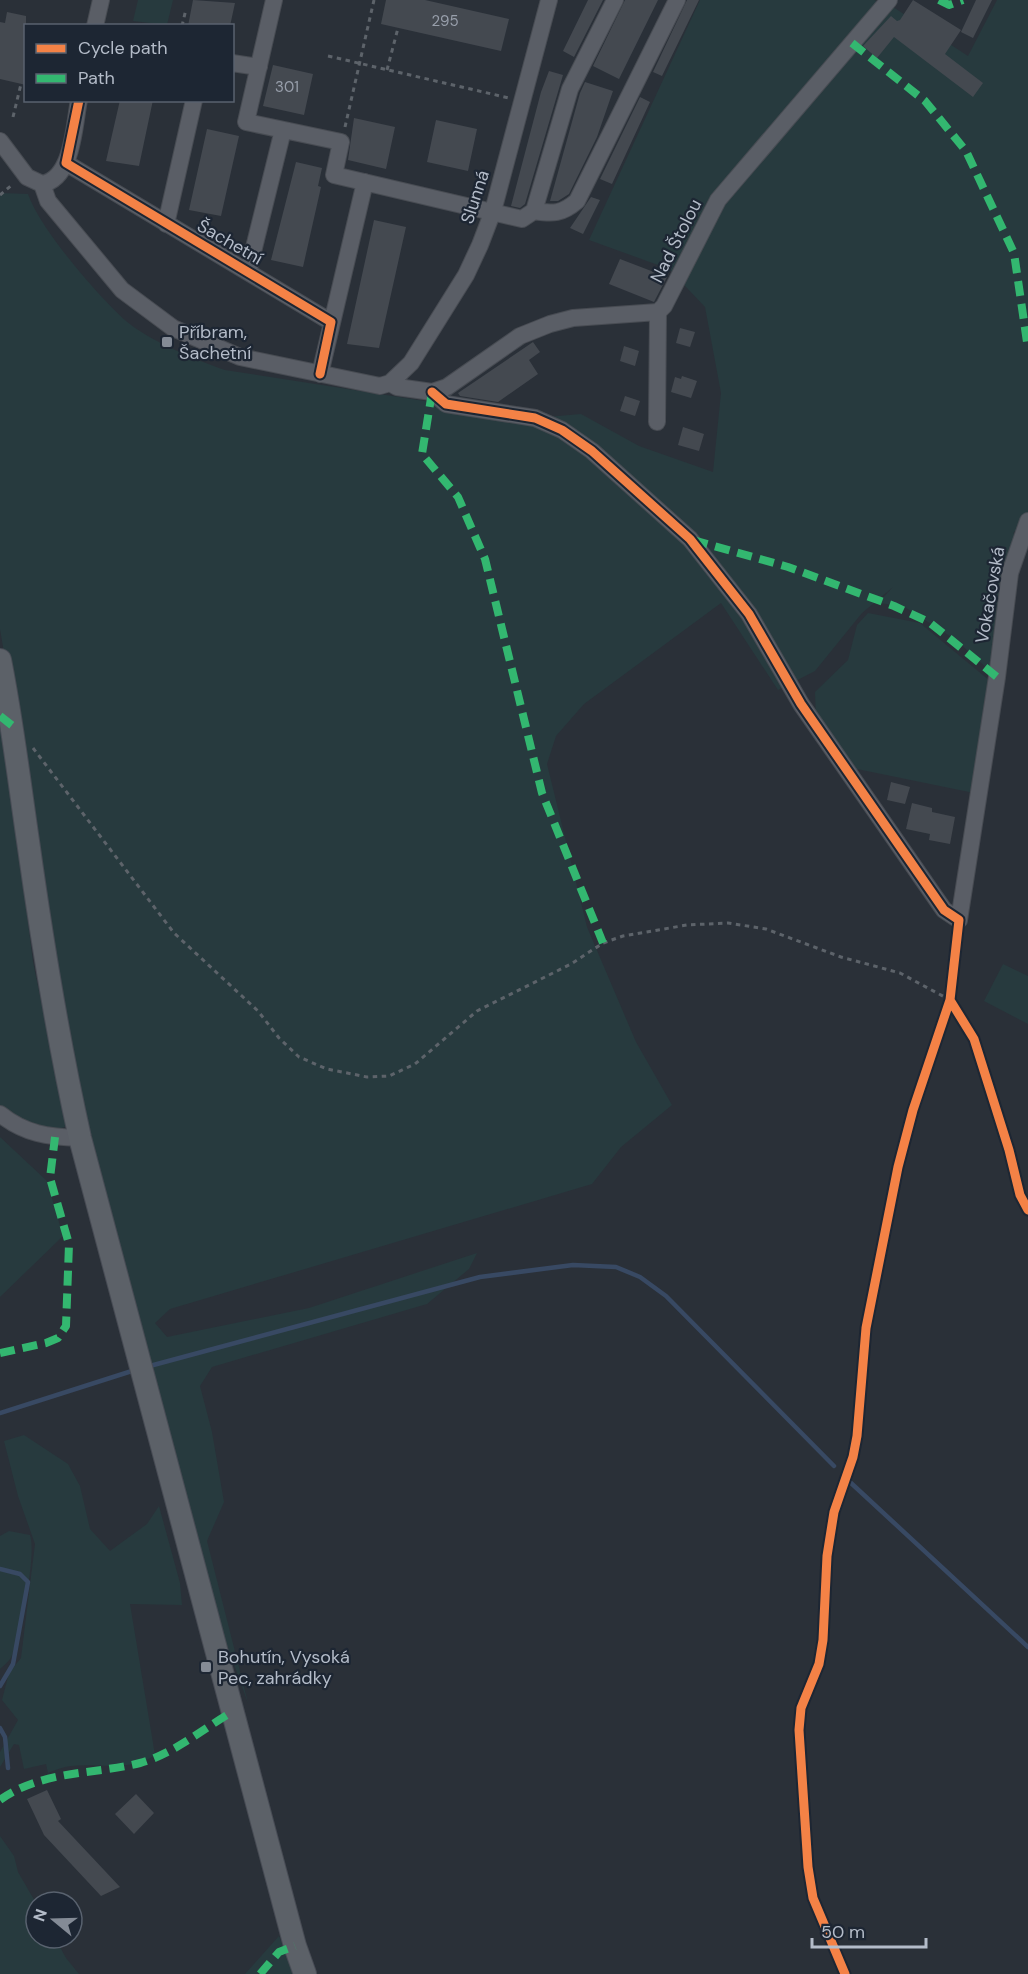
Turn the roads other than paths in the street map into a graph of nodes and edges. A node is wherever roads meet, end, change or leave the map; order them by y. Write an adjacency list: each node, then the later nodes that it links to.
1 (101, 0): 7 (street)
2 (274, 0): 9 (street)
3 (549, 0): 17 (street, Slunná)
4 (615, 0): 18 (street)
5 (677, 0): 18 (street)
6 (889, 0): 21 (street, Nad Štolou)
7 (95, 24)
8 (234, 63): 9 (street)
9 (259, 67): 12 (street)
10 (79, 102): 14 (street)
11 (194, 102): 19 (street)
12 (283, 130): 15 (street); 20 (street)
13 (0, 141): 16 (street)
14 (66, 163): 16 (street); 19 (street, Šachetní)
15 (365, 182): 17 (street); 22 (street)
16 (42, 184): 23 (street)
17 (493, 211): 18 (street); 24 (street, Slunná)
18 (534, 211)
19 (166, 224): 20 (street, Šachetní)
20 (248, 272): 22 (street, Šachetní)
21 (658, 312): 25 (street, Nad Štolou); 26 (street)
22 (331, 322): 23 (street)
23 (320, 374): 24 (street)
24 (390, 384): 25 (street)
25 (432, 392): 27 (street, Vokačovská)
26 (657, 422)
27 (1028, 521)
28 (0, 660): 30 (main road)
29 (0, 1114): 30 (street)
30 (80, 1138): 31 (main road)
31 (305, 1974)

